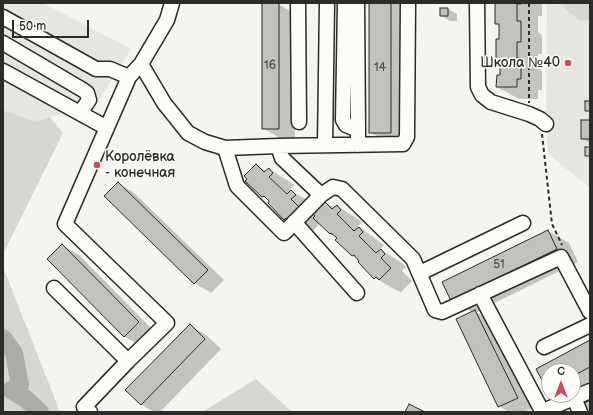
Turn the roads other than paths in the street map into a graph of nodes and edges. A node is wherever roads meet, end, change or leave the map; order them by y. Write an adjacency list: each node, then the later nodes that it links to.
1 (172, 3): 10 (street)
2 (298, 3): 15 (street)
3 (327, 3): 18 (street)
4 (345, 3): 17 (street)
5 (357, 3): 17 (street)
6 (408, 3): 19 (street)
7 (477, 3): 14 (street)
8 (3, 17): 12 (street)
9 (3, 43): 13 (street)
10 (142, 64): 12 (street); 21 (street)
11 (3, 71): 13 (street)
12 (129, 77): 16 (street)
13 (80, 113): 16 (street)
14 (539, 119)
15 (299, 122)
16 (107, 128): 32 (street)
17 (358, 130): 19 (street)
18 (325, 145): 19 (street); 20 (street)
19 (358, 145)
20 (278, 146): 21 (street); 22 (street)
21 (225, 148): 23 (street)
22 (321, 195): 23 (street); 25 (street)
23 (294, 222): 27 (street)
24 (523, 222): 25 (street)
25 (420, 273): 28 (street)
26 (54, 288): 32 (street)
27 (357, 293)
28 (480, 294): 29 (street); 35 (street)
29 (590, 312)
30 (590, 325): 31 (street)
31 (544, 347)
32 (128, 361): 34 (street)
33 (562, 403): 35 (street)
34 (90, 412)
35 (541, 412)

